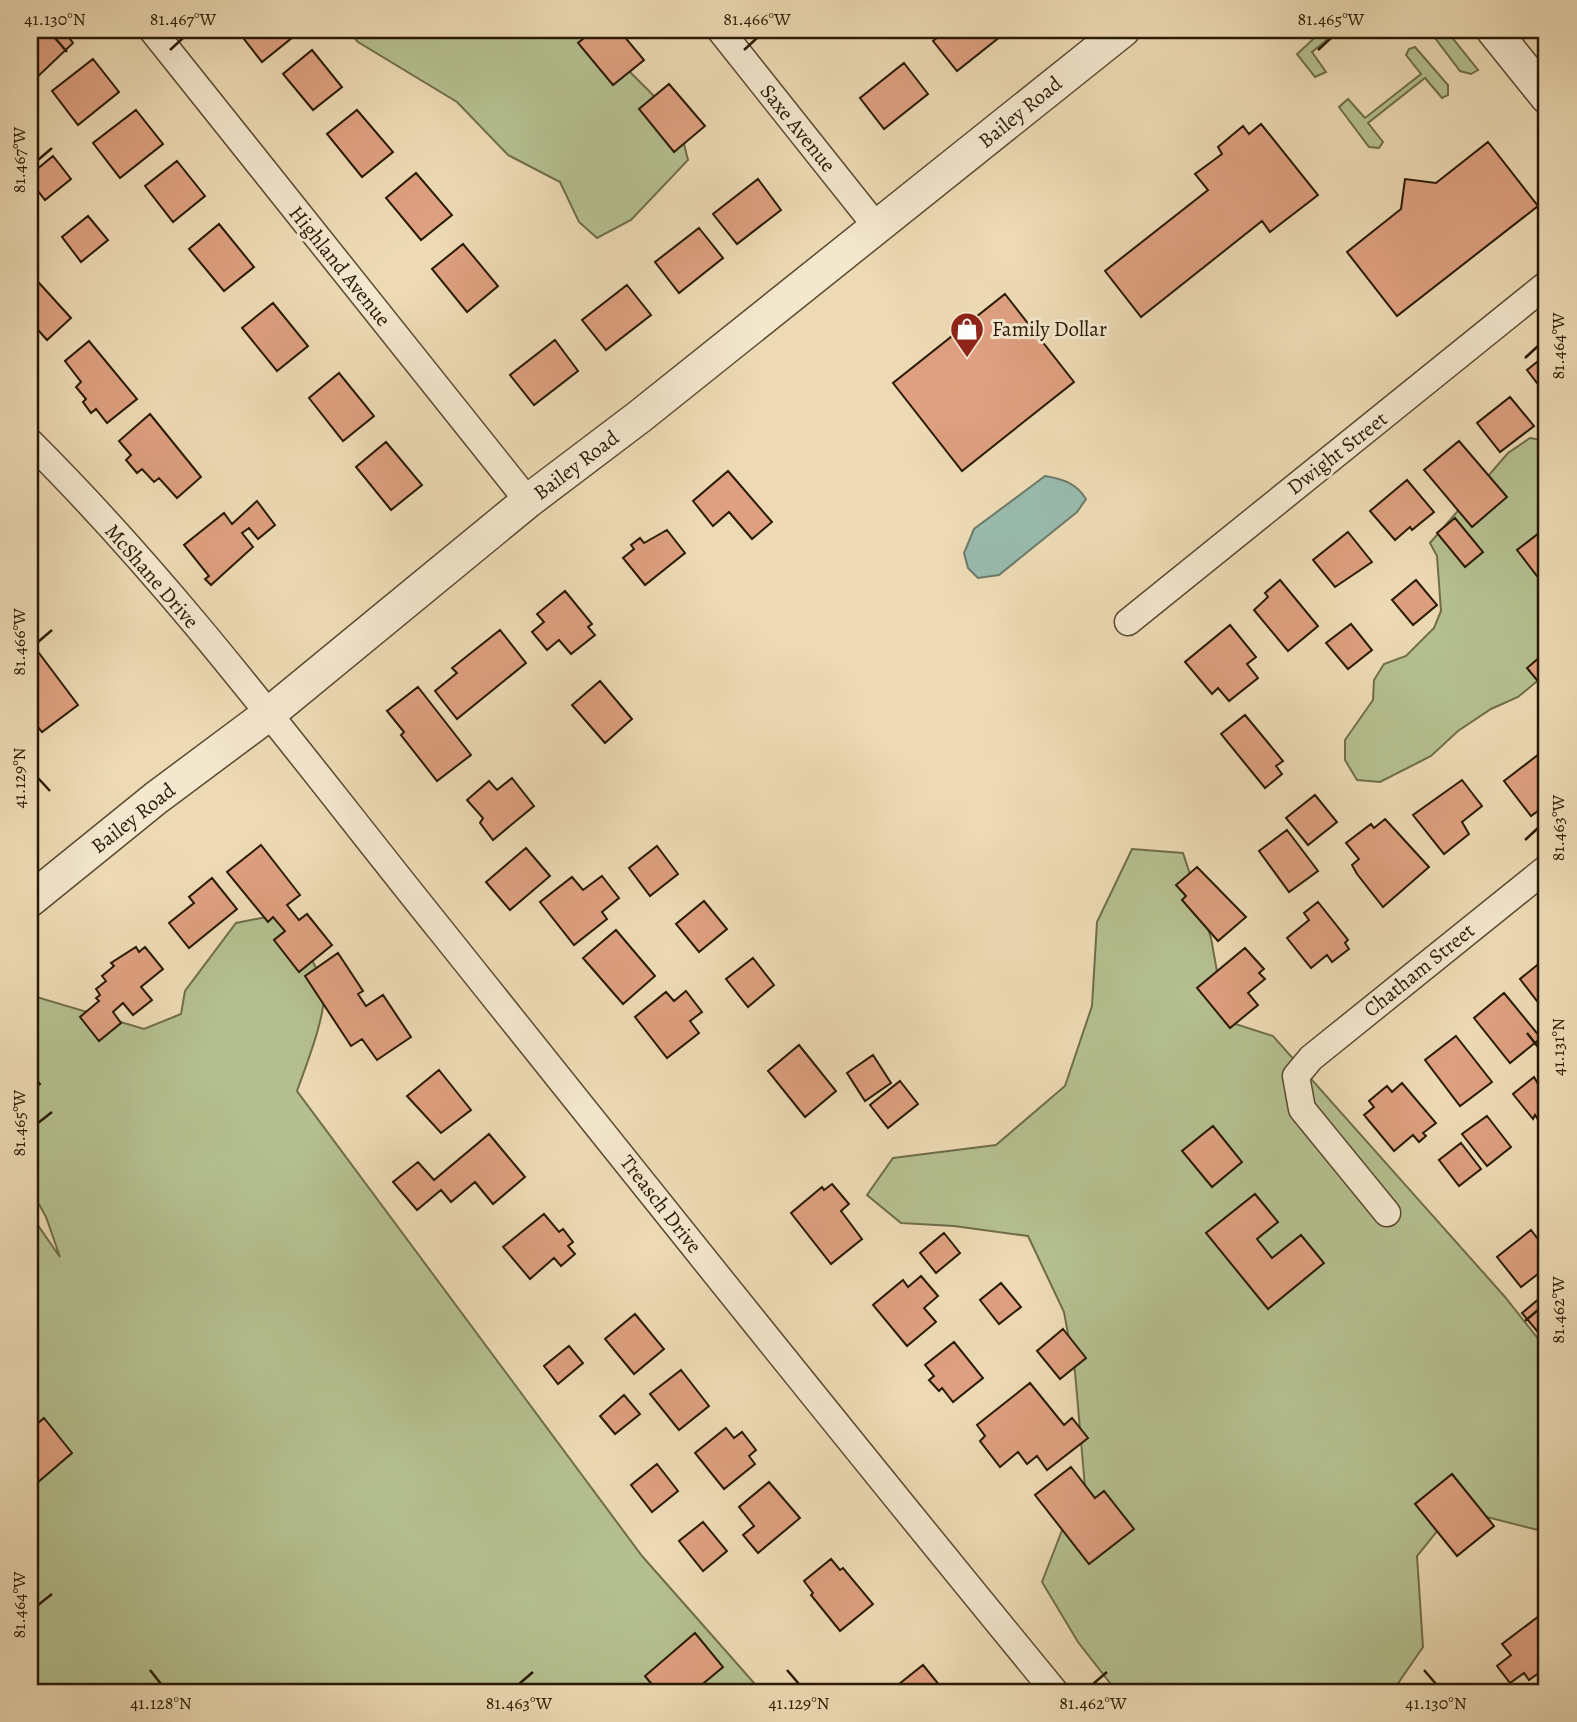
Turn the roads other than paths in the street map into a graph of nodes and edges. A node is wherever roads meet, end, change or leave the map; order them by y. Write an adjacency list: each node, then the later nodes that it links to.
1 (152, 30): 9 (street, Highland Avenue)
2 (720, 30): 6 (street, Saxe Avenue)
3 (1123, 30): 6 (street, Bailey Road)
4 (1493, 30): 5 (street)
5 (1547, 97)
6 (876, 226): 9 (street, Bailey Road)
7 (1547, 285): 10 (street, Dwight Street)
8 (30, 442): 11 (street, McShane Drive)
9 (528, 501): 11 (street, Bailey Road)
10 (1128, 622)
11 (270, 713): 13 (street, Bailey Road); 15 (street, Treasch Drive)
12 (1547, 868): 14 (street, Chatham Street)
13 (30, 900)
14 (1387, 1213)
15 (1055, 1692)

